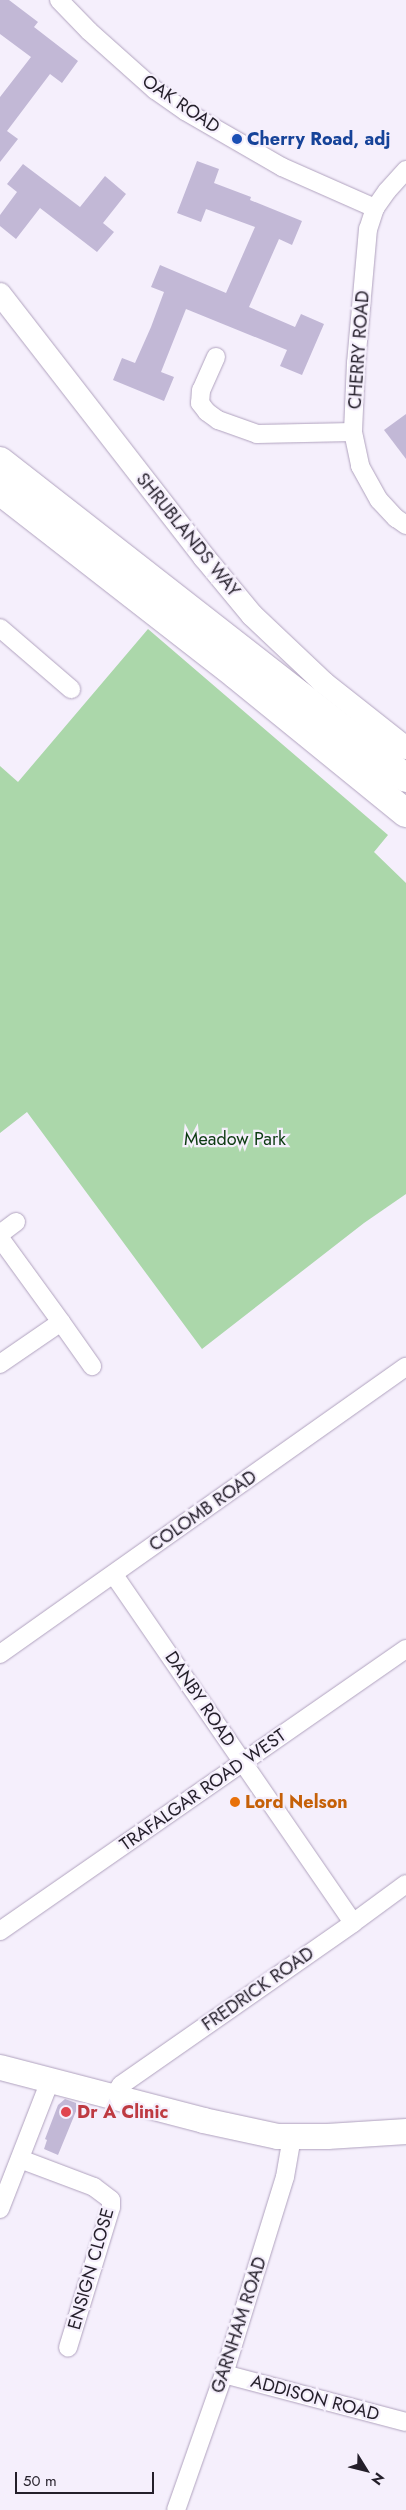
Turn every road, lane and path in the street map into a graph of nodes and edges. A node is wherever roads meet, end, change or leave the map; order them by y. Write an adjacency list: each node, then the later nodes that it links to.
1 (59, 0): 3 (street, OAK ROAD)
2 (406, 170): 3 (street, CHERRY ROAD)
3 (375, 208): 6 (street, CHERRY ROAD)
4 (0, 294): 12 (street, SHRUBLANDS WAY)
5 (216, 357): 6 (street)
6 (353, 432): 9 (street, CHERRY ROAD)
7 (0, 460): 13 (highway)
8 (0, 491): 14 (highway)
9 (406, 524)
10 (0, 628): 11 (street)
11 (71, 689)
12 (406, 748)
13 (406, 778)
14 (406, 813)
15 (16, 1222): 16 (street)
16 (0, 1234)
17 (0, 1238): 18 (street)
18 (61, 1322): 19 (street); 20 (street)
19 (0, 1364)
20 (92, 1366)
21 (406, 1368): 22 (street, COLOMB ROAD)
22 (114, 1575): 24 (street, COLOMB ROAD); 25 (street, DANBY ROAD)
23 (406, 1649): 25 (street, TRAFALGAR ROAD WEST)
24 (0, 1654)
25 (243, 1762): 27 (street, DANBY ROAD); 28 (street, TRAFALGAR ROAD WEST)
26 (406, 1884): 27 (street, FREDRICK ROAD)
27 (352, 1924): 31 (street, FREDRICK ROAD)
28 (0, 1931)
29 (0, 2067): 30 (main road)
30 (50, 2081): 31 (main road); 34 (street)
31 (113, 2097): 33 (main road)
32 (406, 2131): 33 (main road)
33 (292, 2137): 37 (street, GARNHAM ROAD)
34 (20, 2159): 35 (street); 36 (street, ENSIGN CLOSE)
35 (0, 2209)
36 (68, 2348)
37 (224, 2374): 38 (street, ADDISON ROAD); 39 (street, GARNHAM ROAD)
38 (406, 2422)
39 (176, 2510)

